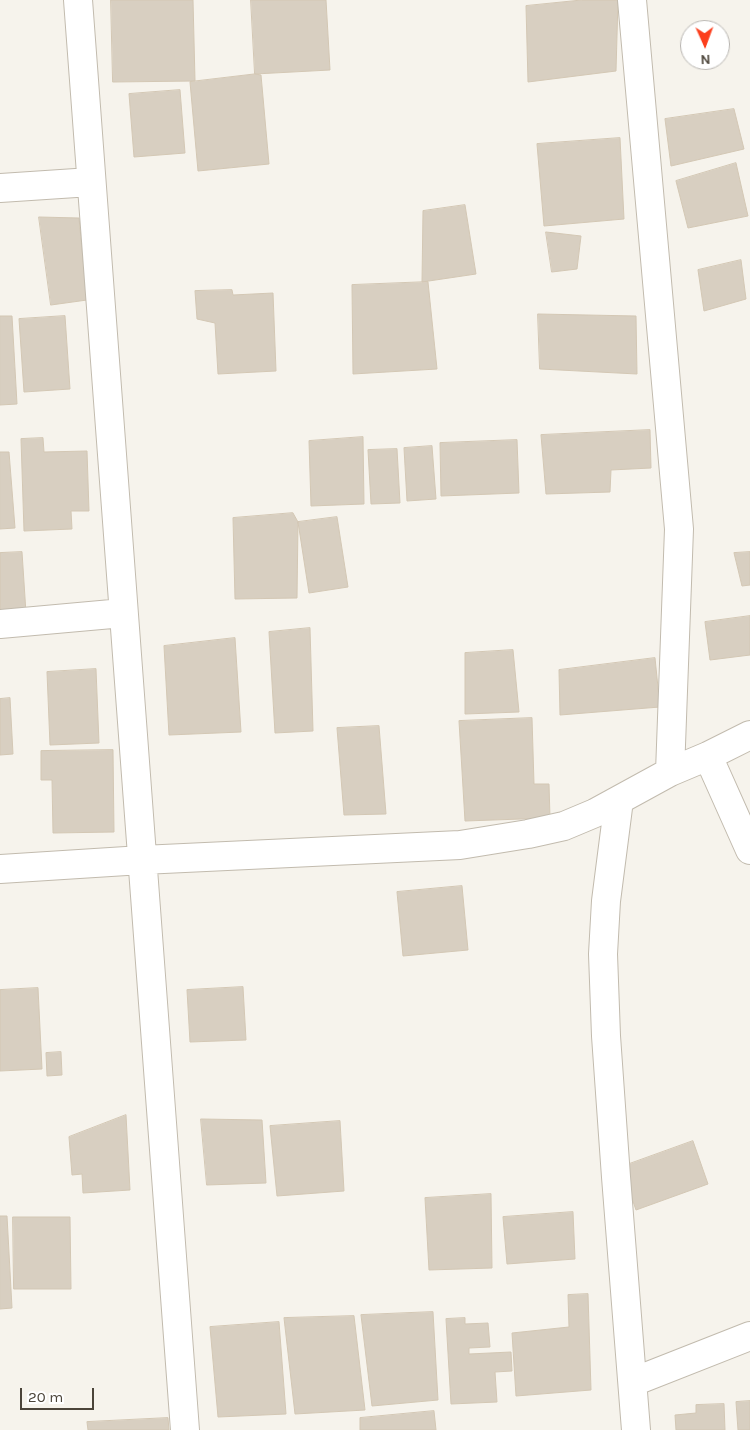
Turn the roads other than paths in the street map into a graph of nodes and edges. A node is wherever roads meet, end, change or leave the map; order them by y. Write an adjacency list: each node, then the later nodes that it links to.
1 (78, 0): 3 (street)
2 (632, 0): 9 (street)
3 (91, 182): 4 (street); 5 (street)
4 (0, 188)
5 (123, 613): 6 (street); 12 (street)
6 (0, 624)
7 (750, 735): 8 (street)
8 (708, 756): 9 (street); 11 (street)
9 (670, 772): 10 (street)
10 (619, 800): 12 (street); 15 (street)
11 (750, 850)
12 (142, 860): 13 (street); 16 (street)
13 (0, 869)
14 (750, 1336): 15 (street)
15 (633, 1382): 17 (street)
16 (185, 1430)
17 (636, 1430)

